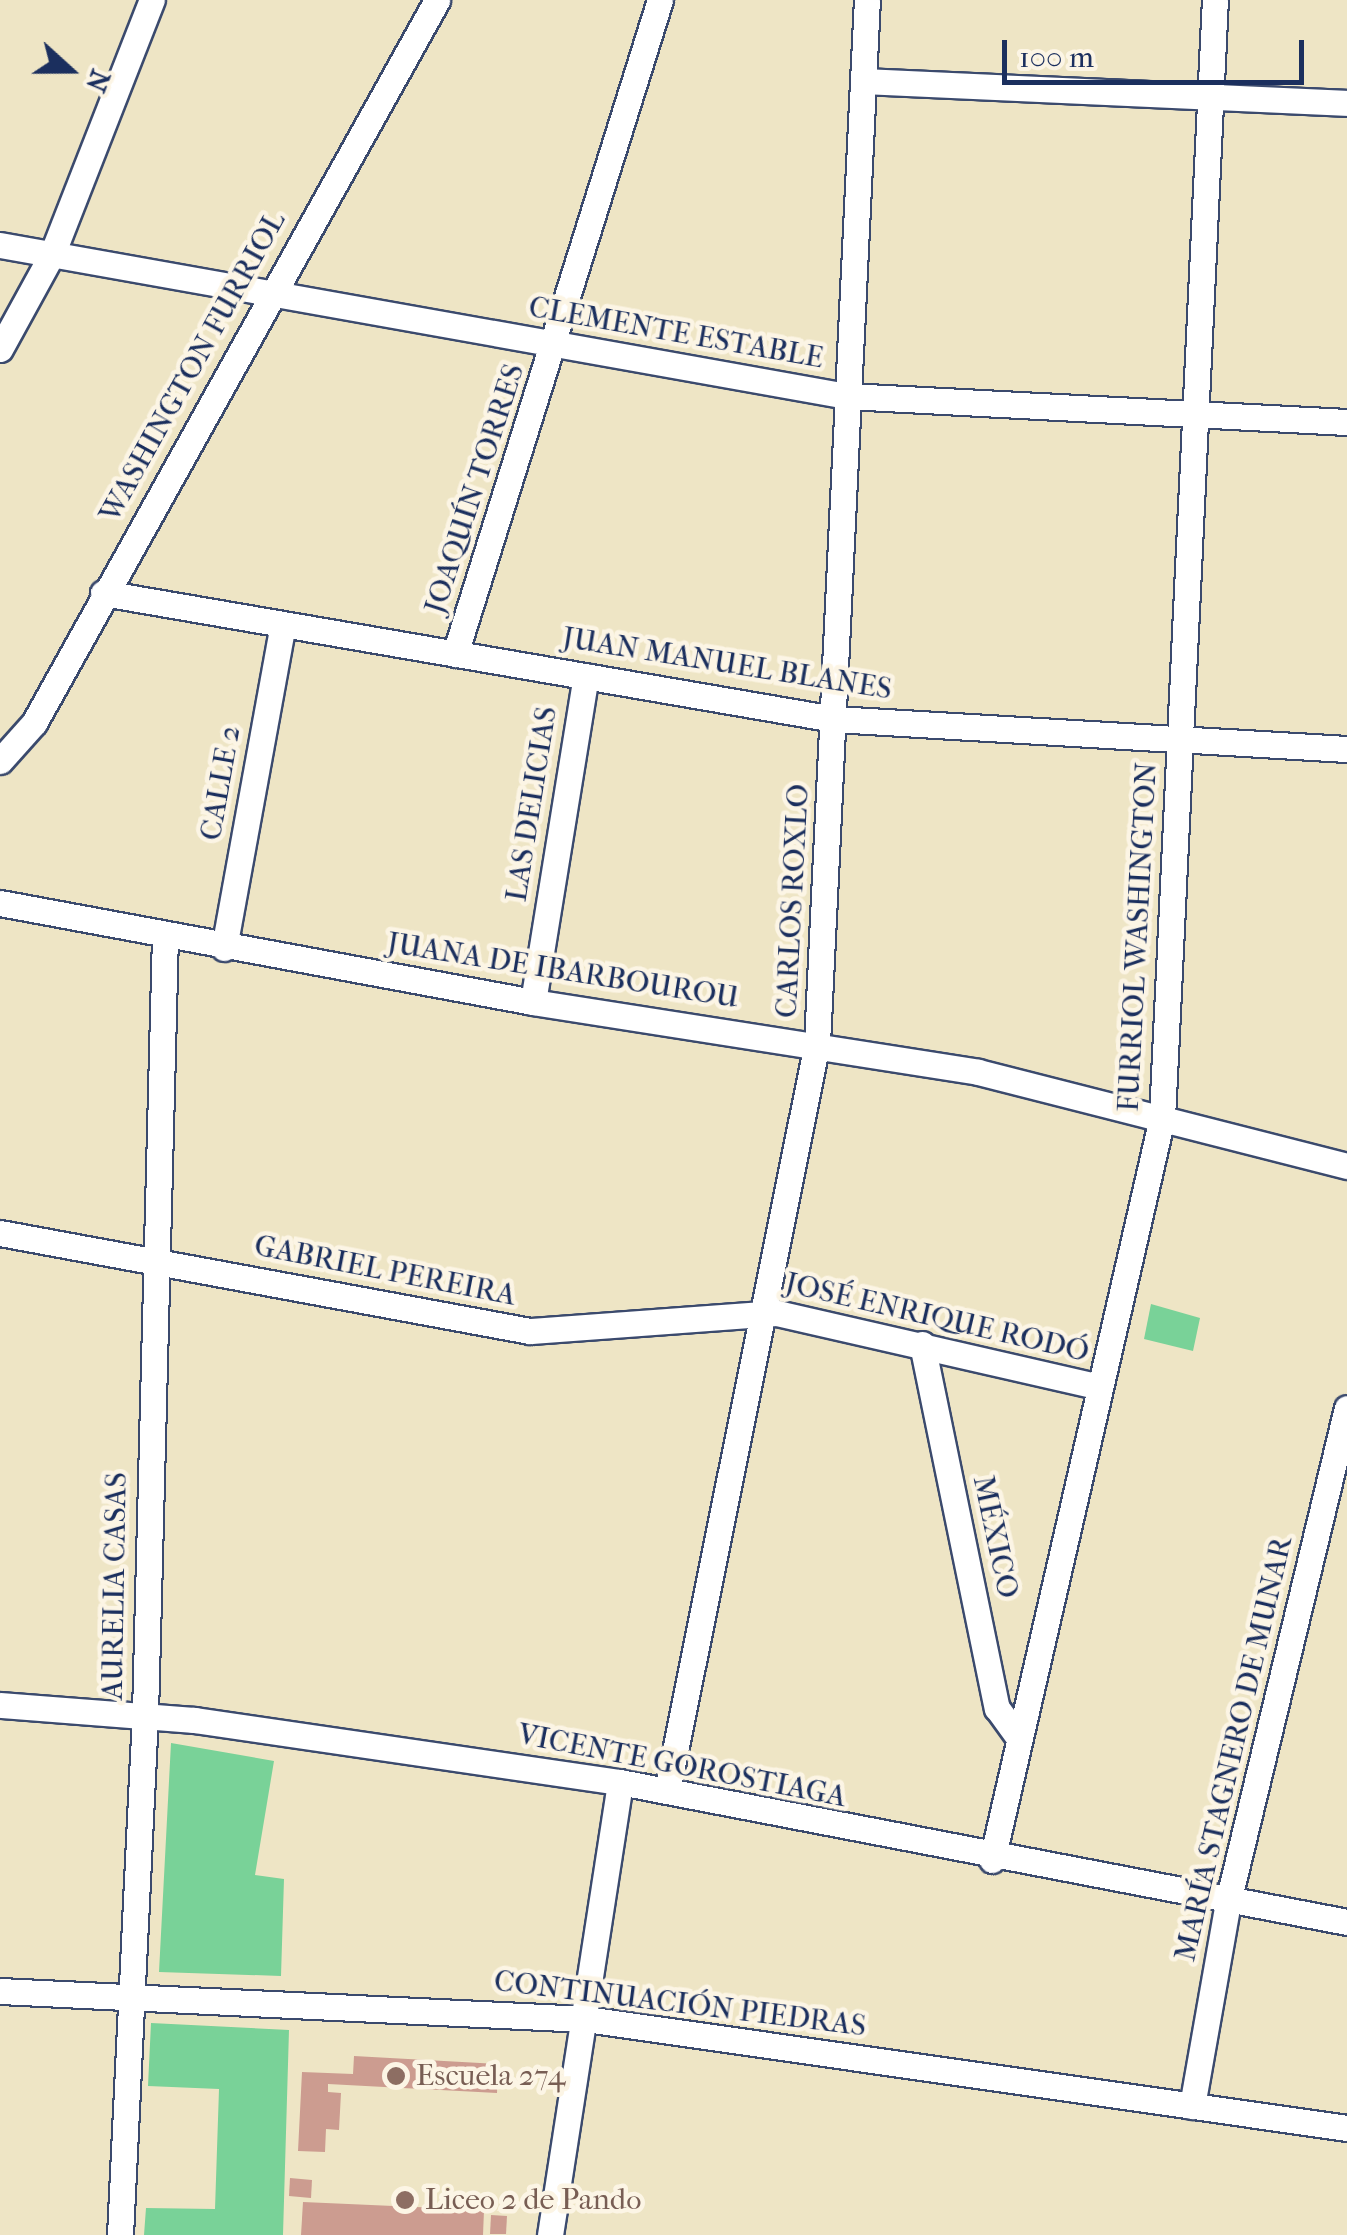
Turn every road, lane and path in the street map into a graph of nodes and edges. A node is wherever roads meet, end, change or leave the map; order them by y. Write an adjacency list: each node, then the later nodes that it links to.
1 (152, 0): 10 (street)
2 (437, 0): 11 (street, WASHINGTON FURRIOL)
3 (660, 0): 12 (street, JOAQUÍN TORRES)
4 (866, 0): 6 (street, CARLOS ROXLO)
5 (1215, 0): 7 (street, FURRIOL WASHINGTON)
6 (864, 81): 7 (street); 14 (street, CARLOS ROXLO)
7 (1211, 96): 8 (street); 15 (street, FURRIOL WASHINGTON)
8 (1347, 103)
9 (0, 245): 10 (street, CLEMENTE ESTABLE)
10 (53, 252): 11 (street, CLEMENTE ESTABLE); 13 (street)
11 (272, 293): 12 (street, CLEMENTE ESTABLE); 17 (street, WASHINGTON FURRIOL)
12 (556, 345): 14 (street, CLEMENTE ESTABLE); 19 (street, JOAQUÍN TORRES)
13 (0, 349)
14 (848, 396): 15 (street, CLEMENTE ESTABLE); 21 (street, CARLOS ROXLO)
15 (1198, 415): 16 (street, CLEMENTE ESTABLE); 22 (street, FURRIOL WASHINGTON)
16 (1347, 422)
17 (103, 593): 18 (street, JUAN MANUEL BLANES); 24 (street, WASHINGTON FURRIOL)
18 (282, 629): 19 (street, JUAN MANUEL BLANES); 27 (street, CALLE 2)
19 (455, 654): 20 (street, JUAN MANUEL BLANES)
20 (586, 676): 21 (street, JUAN MANUEL BLANES); 28 (street, LAS DELICIAS)
21 (834, 719): 22 (street, JUAN MANUEL BLANES); 29 (street, CARLOS ROXLO)
22 (1182, 743): 23 (street, JUAN MANUEL BLANES); 30 (street, FURRIOL WASHINGTON)
23 (1347, 748)
24 (0, 761)
25 (0, 903): 26 (street, JUANA DE IBARBOUROU)
26 (165, 937): 27 (street, JUANA DE IBARBOUROU); 33 (street, AURELIA CASAS)
27 (224, 948): 28 (street, JUANA DE IBARBOUROU)
28 (533, 1002): 29 (street, JUANA DE IBARBOUROU)
29 (818, 1043): 30 (street, JUANA DE IBARBOUROU); 34 (street, CARLOS ROXLO)
30 (1162, 1118): 31 (street, JUANA DE IBARBOUROU); 36 (street, FURRIOL WASHINGTON)
31 (1347, 1166)
32 (0, 1233): 33 (street, GABRIEL PEREIRA)
33 (154, 1260): 34 (street, GABRIEL PEREIRA); 39 (street, AURELIA CASAS)
34 (761, 1312): 35 (street, JOSÉ ENRIQUE RODÓ); 42 (street, CARLOS ROXLO)
35 (922, 1344): 36 (street, JOSÉ ENRIQUE RODÓ); 40 (street, MÉXICO)
36 (1100, 1387): 40 (street, FURRIOL WASHINGTON)
37 (1347, 1408): 44 (street, MARÍA STAGNERO DE MUNAR)
38 (0, 1706): 39 (street, VICENTE GOROSTIAGA)
39 (145, 1714): 41 (street, VICENTE GOROSTIAGA); 47 (street, AURELIA CASAS)
40 (1018, 1737): 43 (street, FURRIOL WASHINGTON)
41 (620, 1782): 42 (street, VICENTE GOROSTIAGA); 48 (street)
42 (668, 1791): 43 (street, VICENTE GOROSTIAGA)
43 (992, 1860): 44 (street, VICENTE GOROSTIAGA)
44 (1228, 1902): 45 (street, VICENTE GOROSTIAGA); 49 (street, MARÍA STAGNERO DE MUNAR)
45 (1347, 1922)
46 (0, 1991): 47 (street, CONTINUACIÓN PIEDRAS)
47 (130, 1998): 48 (street, CONTINUACIÓN PIEDRAS); 51 (street, AURELIA CASAS)
48 (586, 2019): 49 (street, CONTINUACIÓN PIEDRAS); 52 (street)
49 (1192, 2106): 50 (street, CONTINUACIÓN PIEDRAS)
50 (1347, 2128)
51 (120, 2235)
52 (550, 2235)

